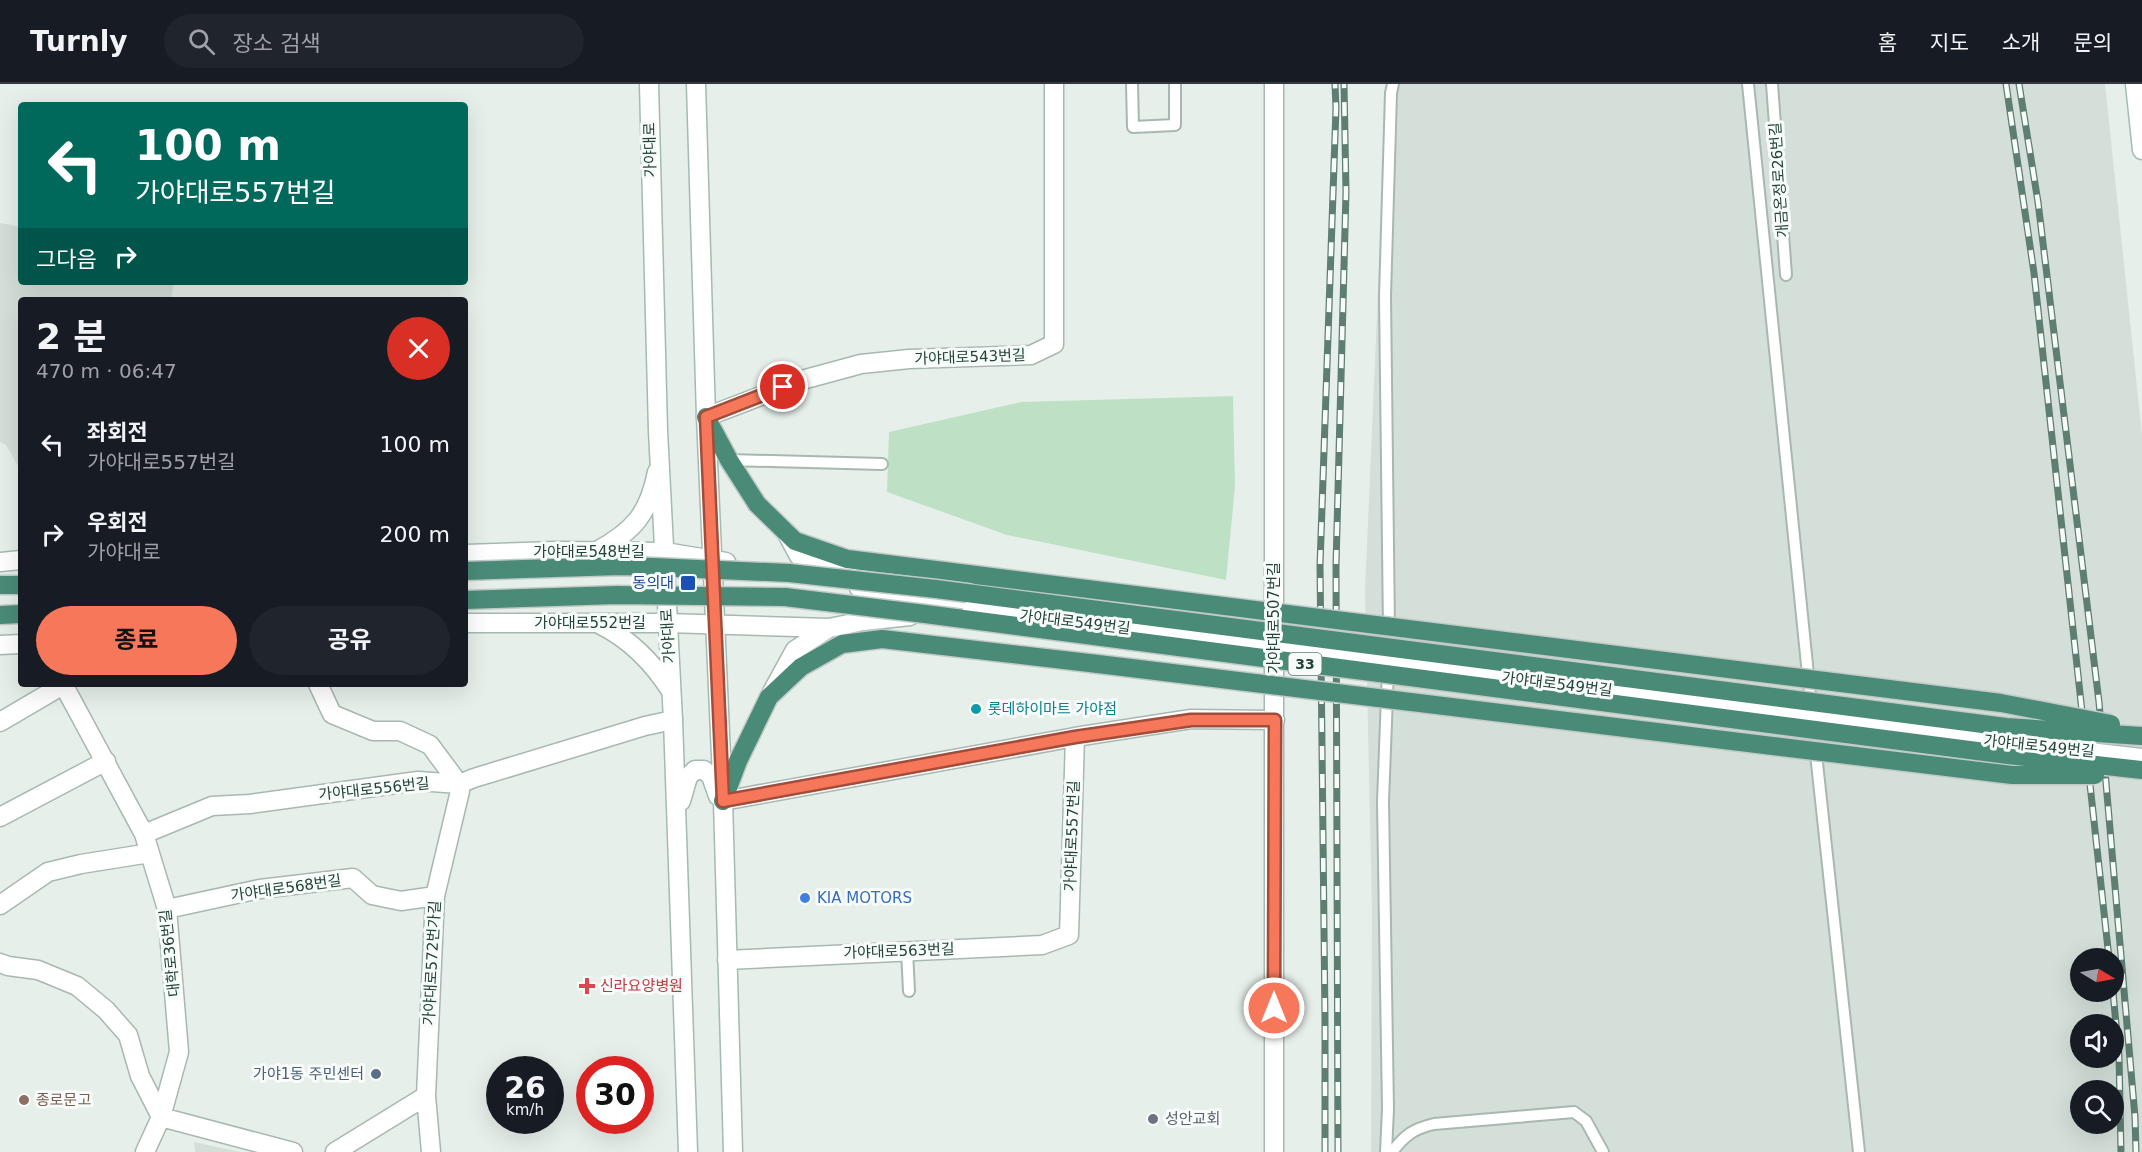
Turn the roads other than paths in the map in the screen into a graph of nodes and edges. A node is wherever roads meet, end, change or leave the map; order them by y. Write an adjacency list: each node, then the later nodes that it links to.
1 (649, 84): 14 (street, 가야대로)
2 (696, 84): 13 (street)
3 (1054, 84): 13 (street, 가야대로543번길)
4 (1132, 84): 5 (lane)
5 (1175, 84)
6 (1274, 84): 39 (street, 가야대로507번길)
7 (1393, 84): 71 (lane)
8 (1748, 84): 74 (lane)
9 (1772, 84): 12 (lane, 개금온정로26번길)
10 (2135, 84): 11 (street)
11 (2142, 150)
12 (1786, 275)
13 (706, 417): 15 (highway); 21 (street)
14 (660, 455): 18 (street); 19 (street, 가야대로)
15 (729, 460): 16 (lane); 17 (highway)
16 (882, 464)
17 (786, 532): 23 (street); 41 (highway, bridge)
18 (595, 552): 19 (street, 가야대로548번길); 20 (street, 가야대로548번길)
19 (665, 552): 21 (street, 가야대로548번길); 28 (street, 가야대로)
20 (468, 554)
21 (713, 560): 23 (street, 가야대로548번길); 29 (street)
22 (468, 571): 42 (highway, 33, bridge)
23 (897, 595): 25 (street)
24 (468, 600): 46 (highway, 33, bridge)
25 (972, 609): 30 (street); 44 (street, 가야대로549번길, bridge)
26 (468, 623): 27 (street, 가야대로552번길)
27 (597, 623): 28 (street, 가야대로552번길); 36 (street)
28 (668, 623): 29 (street, 가야대로552번길); 36 (street, 가야대로)
29 (715, 625): 30 (street, 가야대로552번길); 49 (street)
30 (829, 628): 37 (street)
31 (0, 644): 32 (street)
32 (18, 644)
33 (60, 687): 40 (street)
34 (64, 687): 45 (street, 대학로36번길)
35 (319, 687): 48 (street)
36 (671, 691): 38 (street, 가야대로)
37 (769, 697): 47 (highway, bridge); 49 (highway)
38 (673, 720): 48 (street, 가야대로556번길); 51 (street, 가야대로)
39 (1275, 720): 43 (street); 70 (street, 가야대로507번길)
40 (0, 722)
41 (2142, 730)
42 (2142, 736)
43 (1075, 737): 49 (street); 57 (street, 가야대로557번길)
44 (2142, 758)
45 (106, 760): 50 (street); 52 (street, 대학로36번길)
46 (2142, 770)
47 (2142, 775)
48 (459, 784): 52 (street, 가야대로556번길); 54 (street, 가야대로572번가길)
49 (723, 806): 51 (street); 59 (street)
50 (0, 817)
51 (676, 818): 68 (street, 가야대로)
52 (144, 834): 53 (street, 대학로36번길)
53 (150, 853): 55 (street); 56 (street, 대학로36번길)
54 (435, 896): 56 (street, 가야대로568번길); 62 (street, 가야대로572번가길)
55 (0, 905)
56 (167, 909): 63 (street, 대학로36번길)
57 (1069, 935): 58 (street, 가야대로563번길)
58 (907, 951): 59 (street, 가야대로563번길); 61 (lane)
59 (727, 960): 69 (street)
60 (0, 963): 63 (street)
61 (909, 991)
62 (426, 1096): 66 (street); 67 (street, 가야대로572번가길)
63 (161, 1116): 64 (street, 대학로36번길); 65 (street)
64 (145, 1152)
65 (293, 1152)
66 (335, 1152)
67 (431, 1152)
68 (688, 1152)
69 (733, 1152)
70 (1274, 1152)
71 (1386, 1152)
72 (1392, 1152): 73 (lane)
73 (1603, 1152)
74 (1859, 1152)

